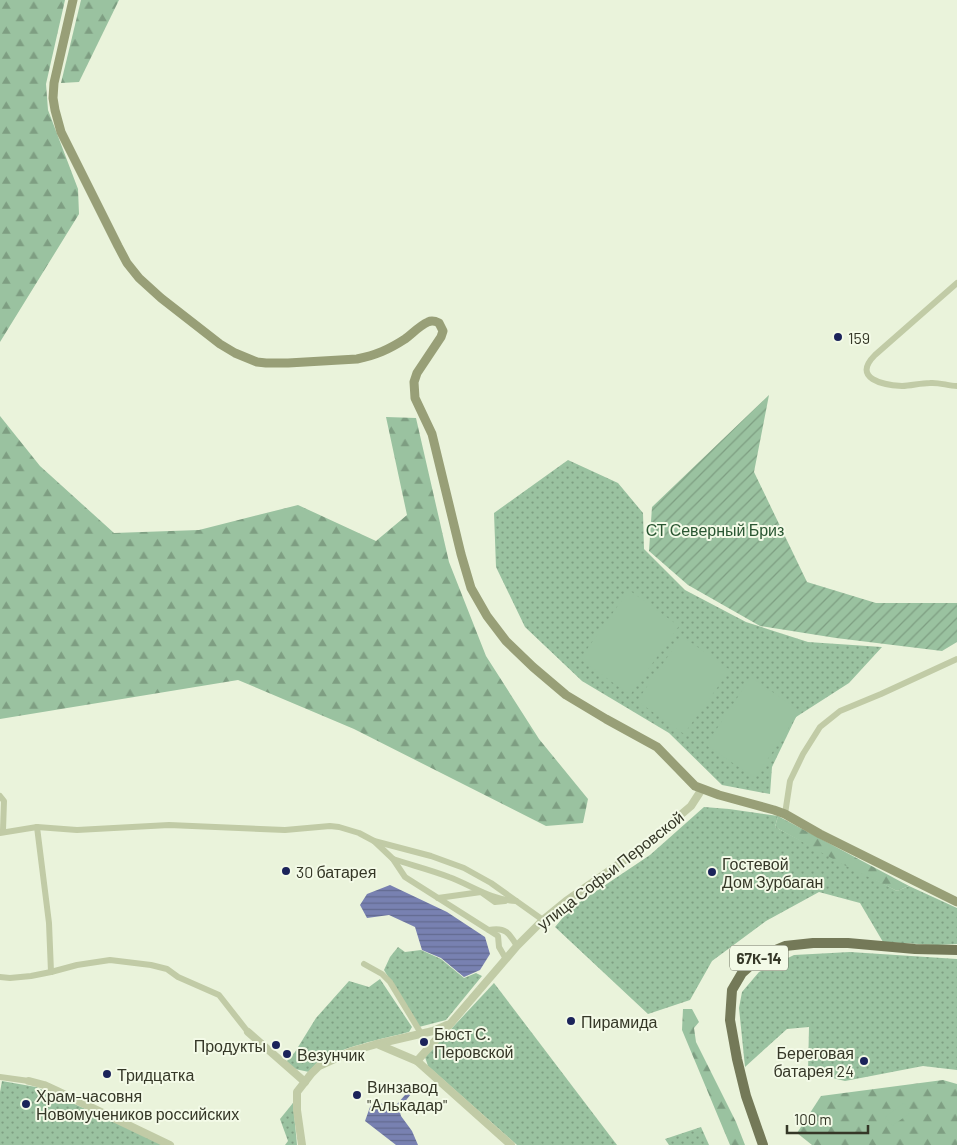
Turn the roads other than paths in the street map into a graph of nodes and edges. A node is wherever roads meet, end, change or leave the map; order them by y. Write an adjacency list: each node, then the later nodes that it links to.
1 (73, 0): 5 (main road)
2 (957, 283): 3 (street)
3 (957, 386)
4 (957, 659): 10 (street)
5 (679, 771): 6 (main road); 9 (street)
6 (702, 789): 8 (main road); 9 (street, улица Софьи Перовской)
7 (0, 796): 12 (street)
8 (719, 796): 9 (street); 10 (main road)
9 (691, 806): 19 (street, улица Софьи Перовской)
10 (784, 814): 18 (main road)
11 (37, 827): 12 (street); 13 (street); 25 (street)
12 (1, 831)
13 (374, 841): 14 (street); 17 (street)
14 (392, 859): 15 (street); 16 (street)
15 (482, 892): 16 (street); 17 (street)
16 (438, 898): 20 (street)
17 (516, 901): 19 (street)
18 (957, 902)
19 (543, 920): 21 (street, улица Софьи Перовской)
20 (489, 930): 21 (street); 23 (street)
21 (517, 946): 23 (street, улица Софьи Перовской)
22 (957, 950): 38 (main road, 67К-14)
23 (506, 959): 27 (street, улица Софьи Перовской)
24 (364, 964): 29 (street)
25 (51, 972): 26 (street); 28 (street)
26 (0, 977)
27 (451, 1023): 29 (street); 31 (street, улица Софьи Перовской)
28 (248, 1032): 34 (street)
29 (422, 1034): 30 (street)
30 (377, 1044): 31 (street); 34 (street)
31 (417, 1061): 37 (street)
32 (0, 1077): 33 (street)
33 (29, 1081): 35 (street)
34 (305, 1082): 36 (street)
35 (170, 1145)
36 (302, 1145)
37 (511, 1145)
38 (763, 1145)

